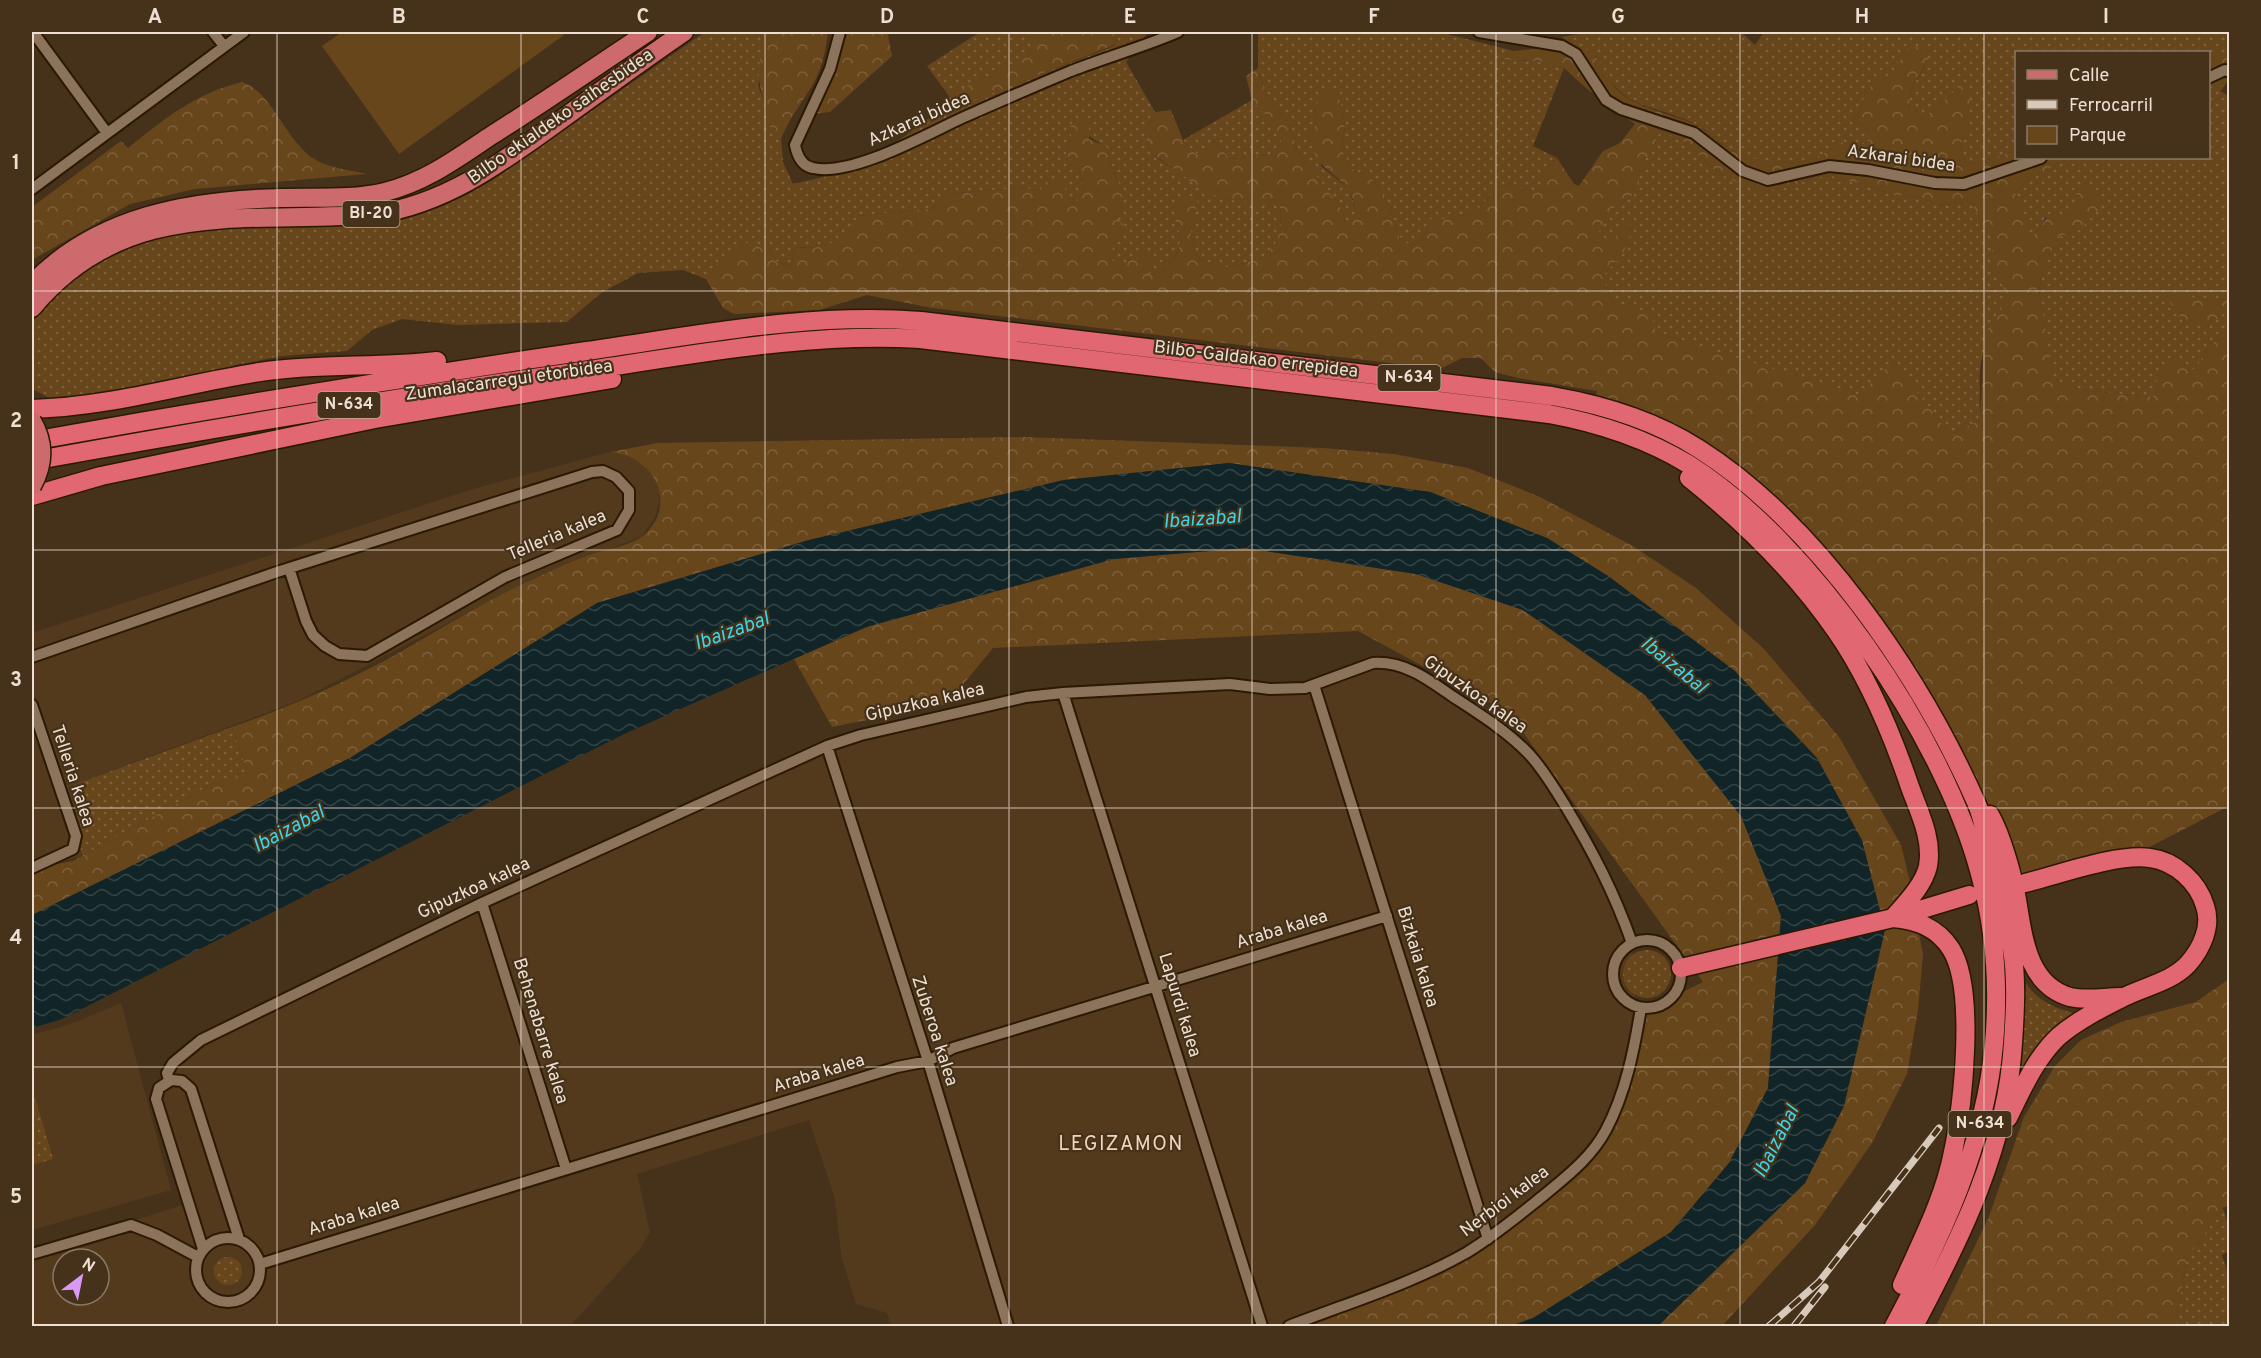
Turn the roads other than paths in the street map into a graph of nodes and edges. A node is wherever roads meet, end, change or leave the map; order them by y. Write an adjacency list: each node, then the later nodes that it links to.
1 (33, 32): 12 (street)
2 (213, 32): 9 (street)
3 (244, 32): 9 (street)
4 (648, 32): 15 (main road, Bilbo ekialdeko saihesbidea / BI-20)
5 (684, 32): 16 (main road, Bilbo ekialdeko saihesbidea / BI-20)
6 (840, 32): 7 (street, Azkarai bidea)
7 (1178, 32)
8 (1479, 32): 13 (street, Azkarai bidea)
9 (224, 46): 12 (street)
10 (2229, 72): 11 (street)
11 (2210, 77)
12 (107, 133): 14 (street)
13 (2038, 159)
14 (32, 189)
15 (32, 284)
16 (32, 308)
17 (665, 340): 19 (highway, N-634); 21 (highway, Zumalacarregui etorbidea / N-634); 32 (highway, Bilbo-Galdakao errepidea / N-634)
18 (668, 358): 22 (highway, Bilbo-Galdakao errepidea / N-634); 23 (highway, Zumalacarregui etorbidea / N-634); 25 (highway, N-634)
19 (32, 409)
20 (32, 421): 24 (main road, bridge)
21 (32, 441)
22 (1643, 441): 38 (highway); 56 (highway, Bilbo-Galdakao errepidea / N-634)
23 (32, 461)
24 (32, 486)
25 (32, 496)
26 (289, 568): 26 (street, Telleria kalea); 27 (street, Telleria kalea)
27 (32, 657)
28 (1314, 685): 29 (street, Gipuzkoa kalea); 37 (street, Bizkaia kalea); 39 (street, Gipuzkoa kalea)
29 (1063, 693): 31 (street, Gipuzkoa kalea); 41 (street, Lapurdi kalea)
30 (32, 705): 33 (street, Telleria kalea)
31 (827, 746): 36 (street, Gipuzkoa kalea); 44 (street, Zuberoa kalea)
32 (1977, 805): 42 (highway); 46 (highway, Bilbo-Galdakao errepidea / N-634)
33 (32, 868)
34 (2025, 883): 42 (highway)
35 (1969, 895): 38 (highway)
36 (482, 903): 45 (street, Gipuzkoa kalea); 47 (street, Behenabarre kalea)
37 (1387, 916): 41 (street, Araba kalea); 49 (street, Bizkaia kalea)
38 (1893, 918): 40 (highway); 56 (highway)
39 (1632, 943): 40 (street); 43 (street)
40 (1681, 968): 43 (street)
41 (1156, 986): 44 (street, Araba kalea); 54 (street, Lapurdi kalea)
42 (2125, 996): 46 (highway)
43 (1641, 1008): 49 (street, Nerbioi kalea)
44 (928, 1061): 47 (street, Araba kalea); 53 (street, Zuberoa kalea)
45 (169, 1080): 48 (street); 50 (street, Gipuzkoa kalea)
46 (1995, 1144): 57 (highway, Bilbo-Galdakao errepidea / N-634)
47 (566, 1169): 52 (street, Araba kalea)
48 (239, 1239): 50 (street); 52 (street)
49 (1488, 1239): 55 (street, Nerbioi kalea)
50 (200, 1253): 51 (street); 52 (street)
51 (32, 1254)
52 (260, 1264)
53 (1008, 1326)
54 (1262, 1326)
55 (1289, 1326)
56 (1892, 1326)
57 (1914, 1326)

